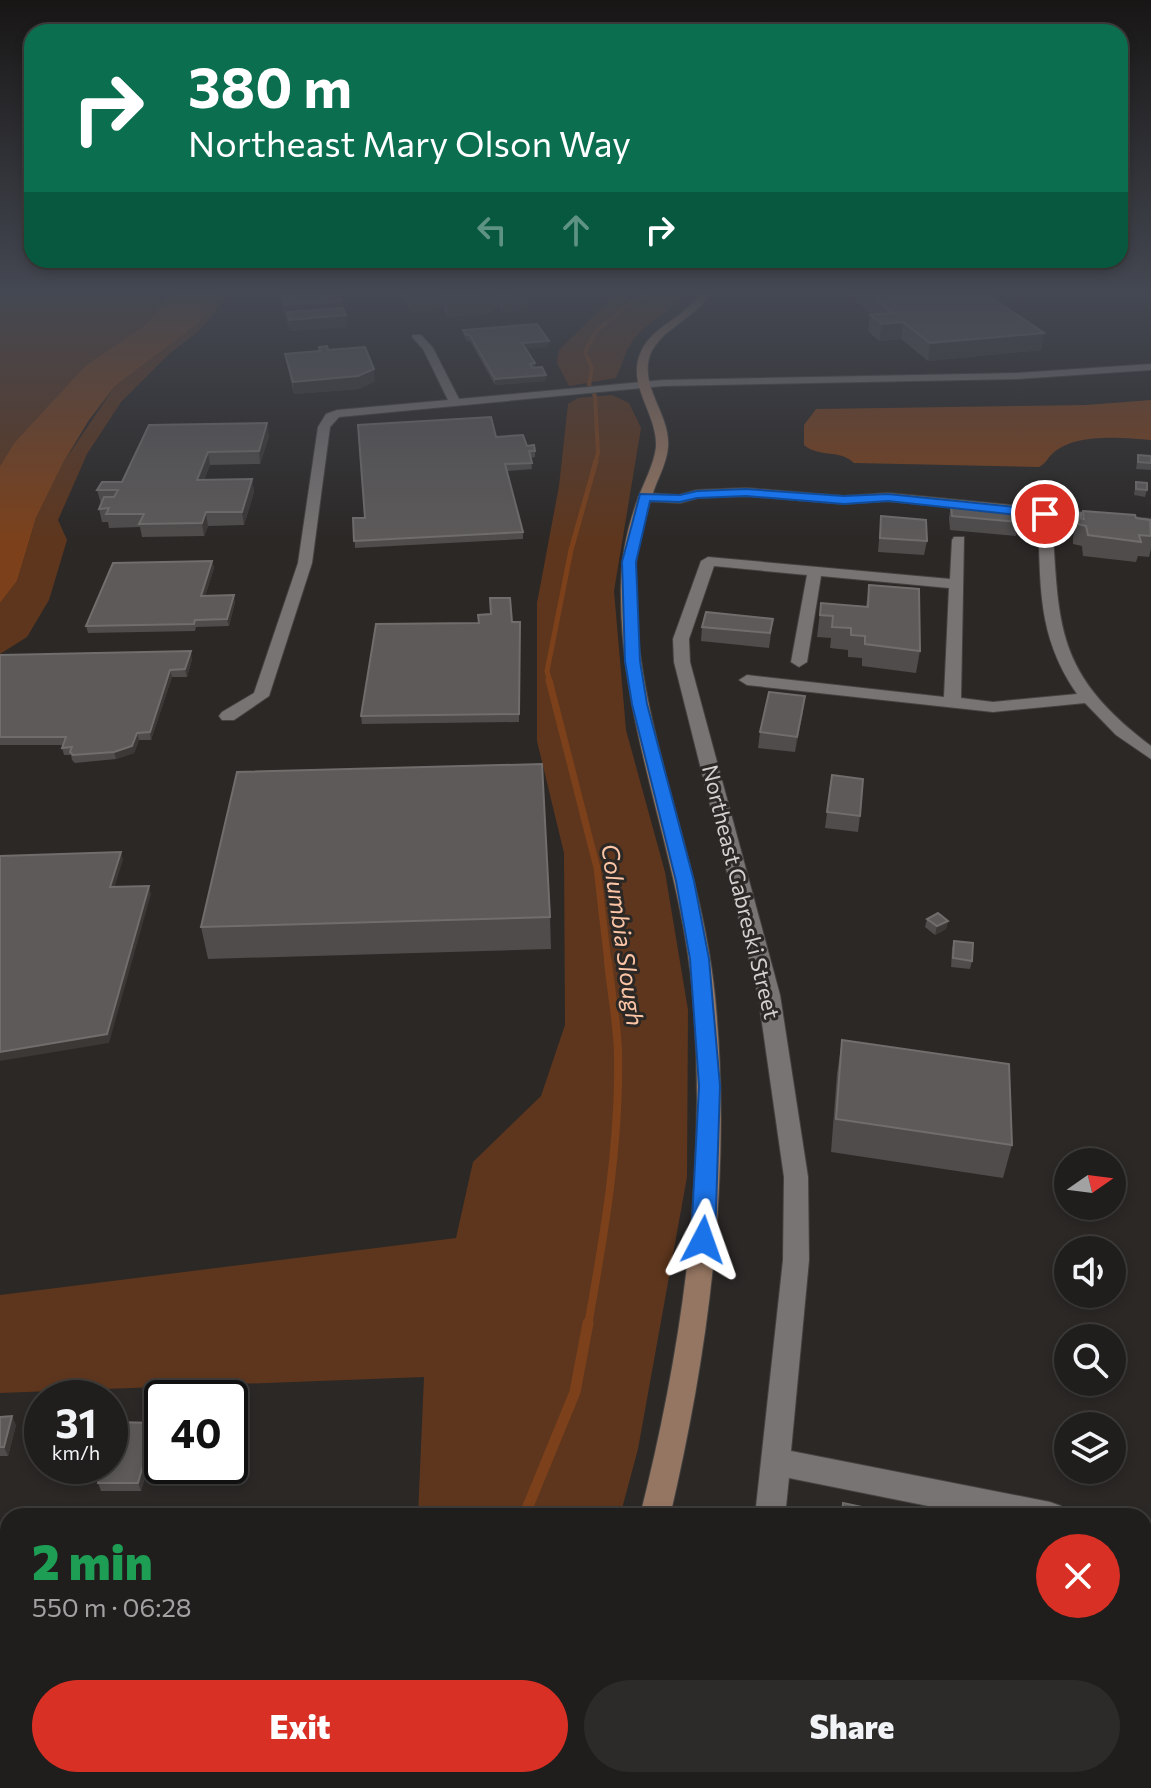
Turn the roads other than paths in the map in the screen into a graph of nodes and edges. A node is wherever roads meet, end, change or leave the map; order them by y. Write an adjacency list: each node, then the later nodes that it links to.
1 (441, 374): 5 (street)
2 (643, 374): 4 (street)
3 (1050, 374): 4 (street)
4 (644, 385): 5 (street); 6 (street)
5 (455, 403): 16 (street)
6 (645, 497): 7 (street); 19 (street)
7 (1045, 514): 8 (street); 14 (street)
8 (1151, 523)
9 (959, 540): 11 (street)
10 (815, 570): 11 (street); 12 (street); 18 (street, Northeast Gabreski Street)
11 (957, 584): 15 (street)
12 (799, 662)
13 (747, 680): 15 (street)
14 (1089, 698): 15 (street); 17 (street)
15 (952, 703)
16 (228, 716)
17 (1151, 754)
18 (776, 1462): 20 (street, Northeast Gabreski Street); 21 (street)
19 (657, 1508)
20 (771, 1508)
21 (1009, 1508)

